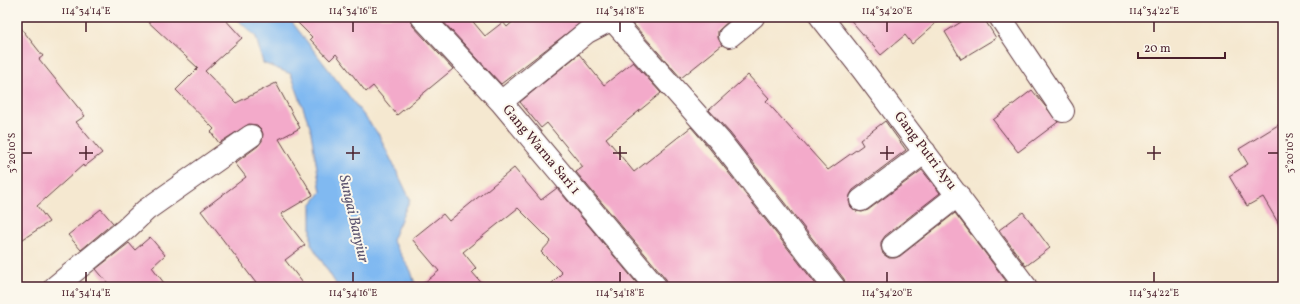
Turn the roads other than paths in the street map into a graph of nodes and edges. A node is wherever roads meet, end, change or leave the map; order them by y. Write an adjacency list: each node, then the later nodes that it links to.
1 (422, 17): 7 (street, Gang Warna Sari 1)
2 (753, 17): 6 (street)
3 (821, 17): 10 (street, Gang Putri Ayu)
4 (1000, 17): 8 (street)
5 (611, 18): 7 (street); 16 (street)
6 (730, 36)
7 (501, 102): 15 (street, Gang Warna Sari 1)
8 (1063, 111)
9 (251, 136): 14 (street)
10 (925, 152): 11 (street, Gang Putri Ayu); 12 (street)
11 (958, 195): 13 (street); 17 (street, Gang Putri Ayu)
12 (862, 200)
13 (893, 246)
14 (55, 287)
15 (656, 287)
16 (834, 287)
17 (1026, 287)

